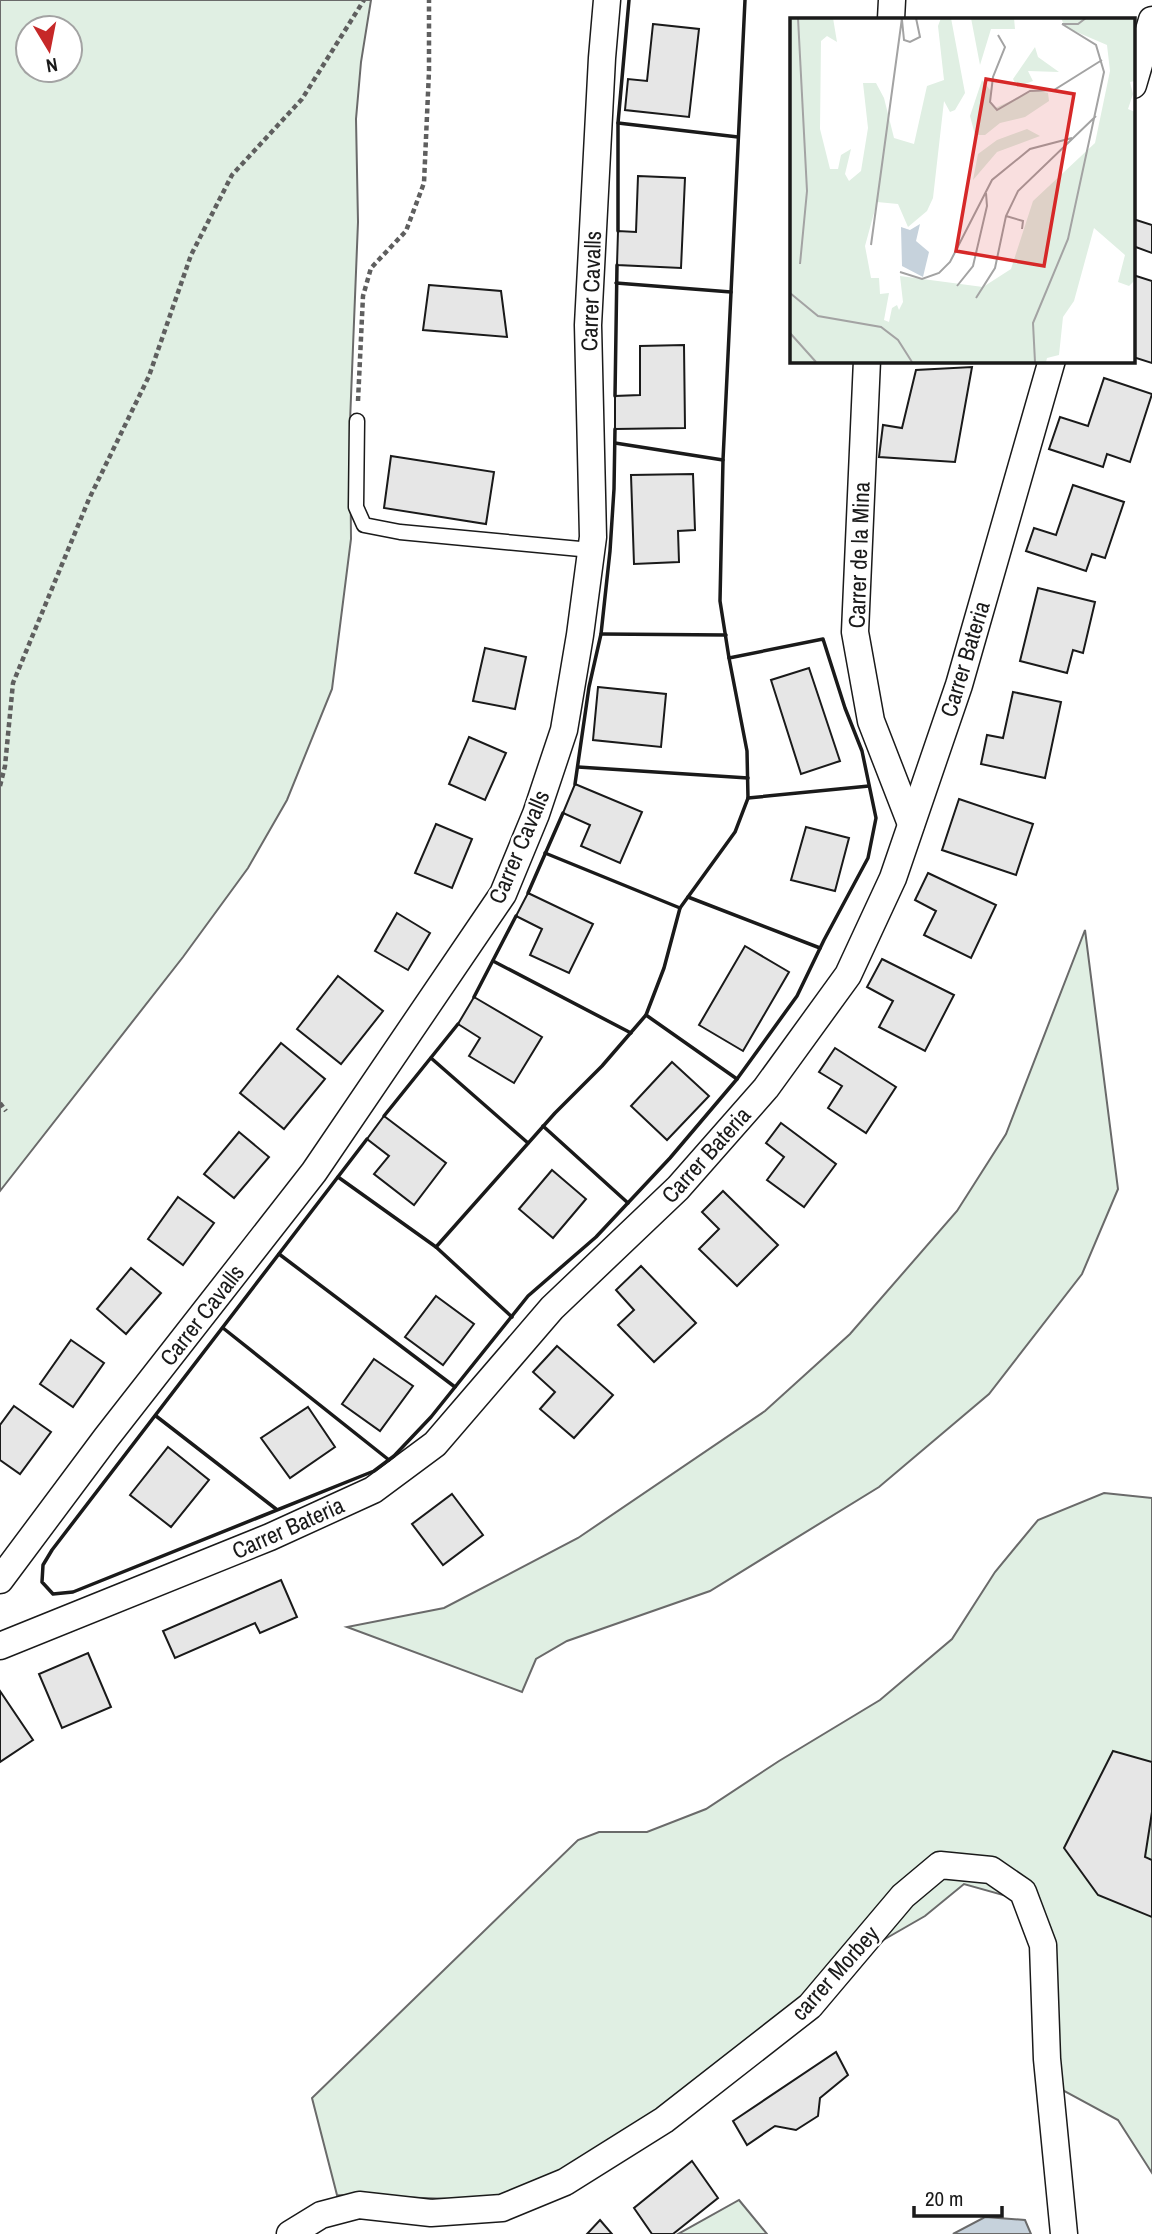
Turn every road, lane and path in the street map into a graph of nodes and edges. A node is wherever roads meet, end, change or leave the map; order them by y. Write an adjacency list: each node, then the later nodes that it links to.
1 (364, 0): 12 (path)
2 (429, 0): 10 (path)
3 (607, 0): 11 (street, Carrer Cavalls)
4 (892, 0): 5 (street)
5 (891, 18)
6 (1152, 20): 7 (street)
7 (1134, 82)
8 (867, 362): 13 (street, Carrer de la Mina)
9 (1051, 362): 13 (street, Carrer Bateria)
10 (358, 421): 11 (lane)
11 (591, 550): 16 (street, Carrer Cavalls)
12 (0, 786)
13 (911, 824): 17 (street, Carrer Bateria)
14 (0, 1103): 15 (path)
15 (6, 1111)
16 (0, 1580)
17 (0, 1646)
18 (290, 2234): 19 (street, carrer Morbey)
19 (1064, 2234)

